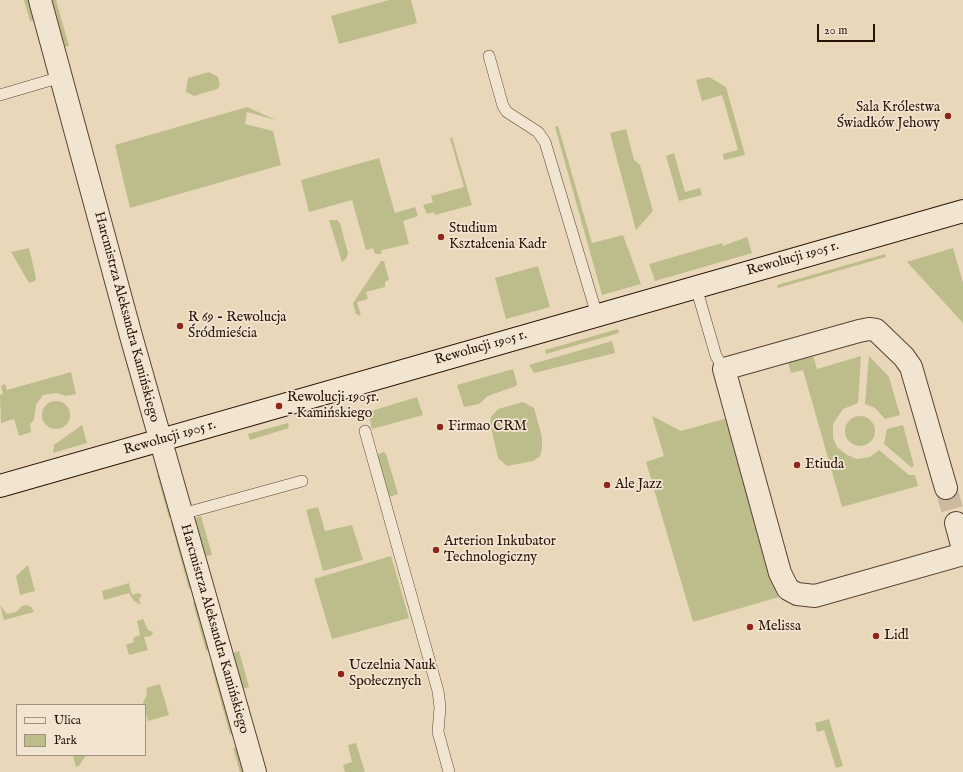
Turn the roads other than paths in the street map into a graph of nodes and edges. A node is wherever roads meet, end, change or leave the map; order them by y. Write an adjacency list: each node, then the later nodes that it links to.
1 (40, 0): 3 (street, Harcmistrza Aleksandra Kamińskiego)
2 (488, 56): 7 (lane)
3 (61, 77): 4 (lane); 10 (street, Harcmistrza Aleksandra Kamińskiego)
4 (0, 95)
5 (963, 211): 6 (street, Rewolucji 1905 r.)
6 (696, 287): 7 (street, Rewolucji 1905 r.); 8 (lane)
7 (597, 315): 10 (street, Rewolucji 1905 r.)
8 (724, 369): 13 (street); 17 (street)
9 (365, 431): 19 (lane)
10 (160, 440): 12 (street, Rewolucji 1905 r.); 14 (street, Harcmistrza Aleksandra Kamińskiego)
11 (302, 481): 14 (lane)
12 (0, 486)
13 (946, 488)
14 (182, 514): 18 (street, Harcmistrza Aleksandra Kamińskiego)
15 (956, 523): 16 (street)
16 (963, 549)
17 (963, 554)
18 (255, 772)
19 (449, 772)

